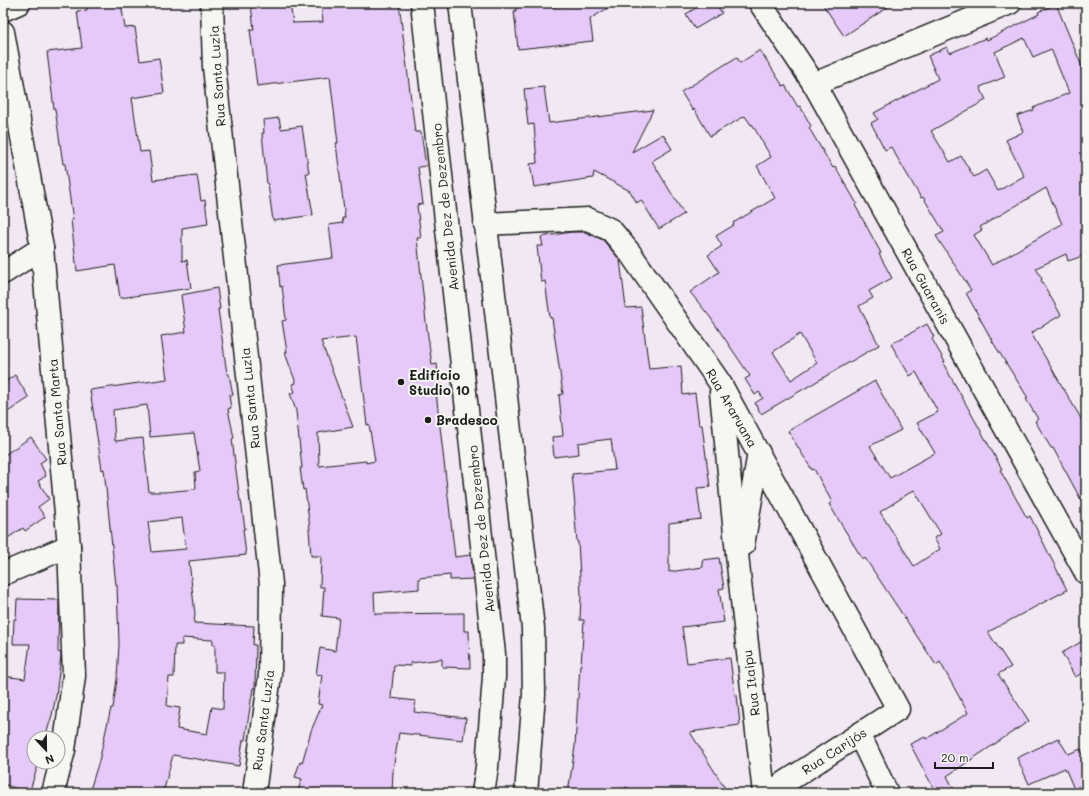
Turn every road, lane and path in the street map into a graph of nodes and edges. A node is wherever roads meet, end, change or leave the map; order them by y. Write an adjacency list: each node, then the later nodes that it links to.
1 (19, 3): 7 (main road)
2 (212, 3): 22 (main road, Rua Santa Luzia)
3 (422, 3): 23 (main road, Avenida Dez de Dezembro)
4 (460, 3): 10 (main road)
5 (760, 3): 9 (main road, Rua Guaranis)
6 (1010, 3): 9 (main road)
7 (3, 10)
8 (3, 32): 11 (main road, Rua Santa Marta)
9 (814, 84): 16 (main road, Rua Guaranis)
10 (485, 224): 13 (main road, Rua Araruana); 24 (main road)
11 (42, 248): 12 (main road); 15 (main road, Rua Santa Marta)
12 (3, 273)
13 (720, 383): 14 (main road, Rua Araruana); 18 (main road, Rua Itaipu)
14 (758, 453): 18 (main road, Rua Itaipu); 19 (main road, Rua Araruana)
15 (70, 546): 17 (main road); 21 (main road, Rua Santa Marta)
16 (1086, 573)
17 (3, 574)
18 (739, 574): 25 (main road, Rua Itaipu)
19 (898, 708): 20 (main road, Rua Carijós)
20 (859, 734): 26 (main road, Rua Carijós); 27 (main road)
21 (53, 793)
22 (254, 793)
23 (483, 793)
24 (526, 793)
25 (764, 793)
26 (769, 793)
27 (887, 793)

